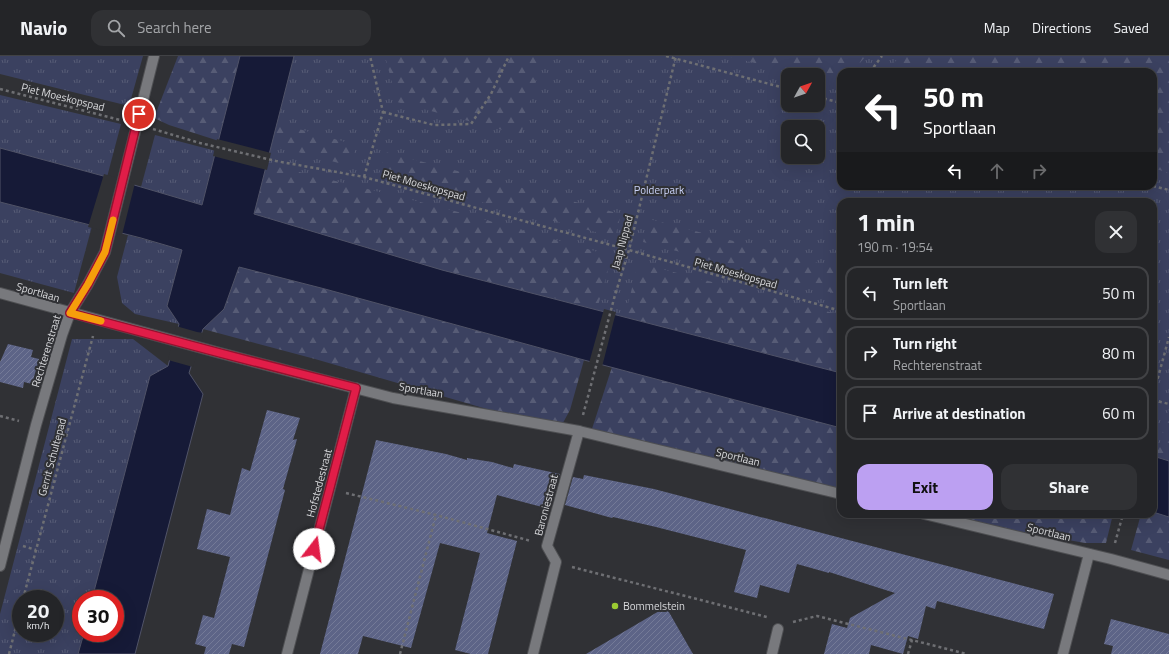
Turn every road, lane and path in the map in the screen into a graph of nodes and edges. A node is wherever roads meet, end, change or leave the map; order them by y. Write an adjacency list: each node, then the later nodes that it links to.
1 (154, 56): 13 (street, Rechterenstraat)
2 (370, 56): 12 (path)
3 (509, 56): 12 (path)
4 (666, 56): 6 (path)
5 (882, 56): 7 (path)
6 (676, 57): 8 (path); 17 (path, Jaap Nippad)
7 (873, 68)
8 (781, 87)
9 (0, 89): 13 (path, Piet Moeskopspad)
10 (825, 99): 11 (path)
11 (837, 102)
12 (383, 112): 14 (path)
13 (136, 124): 14 (path, Piet Moeskopspad); 20 (street, Rechterenstraat)
14 (364, 177): 17 (path, Piet Moeskopspad)
15 (1157, 187): 16 (path)
16 (1169, 190)
17 (629, 250): 19 (path, Piet Moeskopspad); 27 (path, Jaap Nippad)
18 (0, 293): 20 (street, Sportlaan)
19 (837, 310)
20 (70, 313): 21 (street, Sportlaan); 33 (street, Rechterenstraat)
21 (97, 320): 24 (street, Sportlaan); 40 (path, Gerrit Schultepad)
22 (1169, 338): 23 (path)
23 (1157, 382)
24 (356, 388): 27 (street, Sportlaan); 28 (street, Hofstedestraat)
25 (1157, 401): 26 (path)
26 (1169, 404)
27 (579, 431): 29 (street, Sportlaan); 34 (street, Baroniestraat)
28 (330, 489): 30 (path); 47 (street, Hofstedestraat)
29 (837, 493)
30 (436, 515): 34 (path); 48 (path)
31 (940, 518): 35 (street, Sportlaan)
32 (1122, 518): 36 (path)
33 (3, 541): 38 (street, Rechterenstraat)
34 (548, 546): 37 (street, Baroniestraat)
35 (1088, 554): 36 (street, Sportlaan); 53 (street)
36 (1111, 559): 39 (street, Sportlaan)
37 (556, 562): 41 (path); 49 (street)
38 (0, 566)
39 (1169, 575)
40 (25, 590)
41 (772, 618)
42 (790, 623): 45 (path)
43 (778, 629): 50 (street)
44 (12, 640): 46 (path)
45 (912, 640): 51 (path); 52 (path)
46 (8, 654)
47 (287, 654)
48 (400, 654)
49 (533, 654)
50 (772, 654)
51 (908, 654)
52 (967, 654)
53 (1063, 654)

